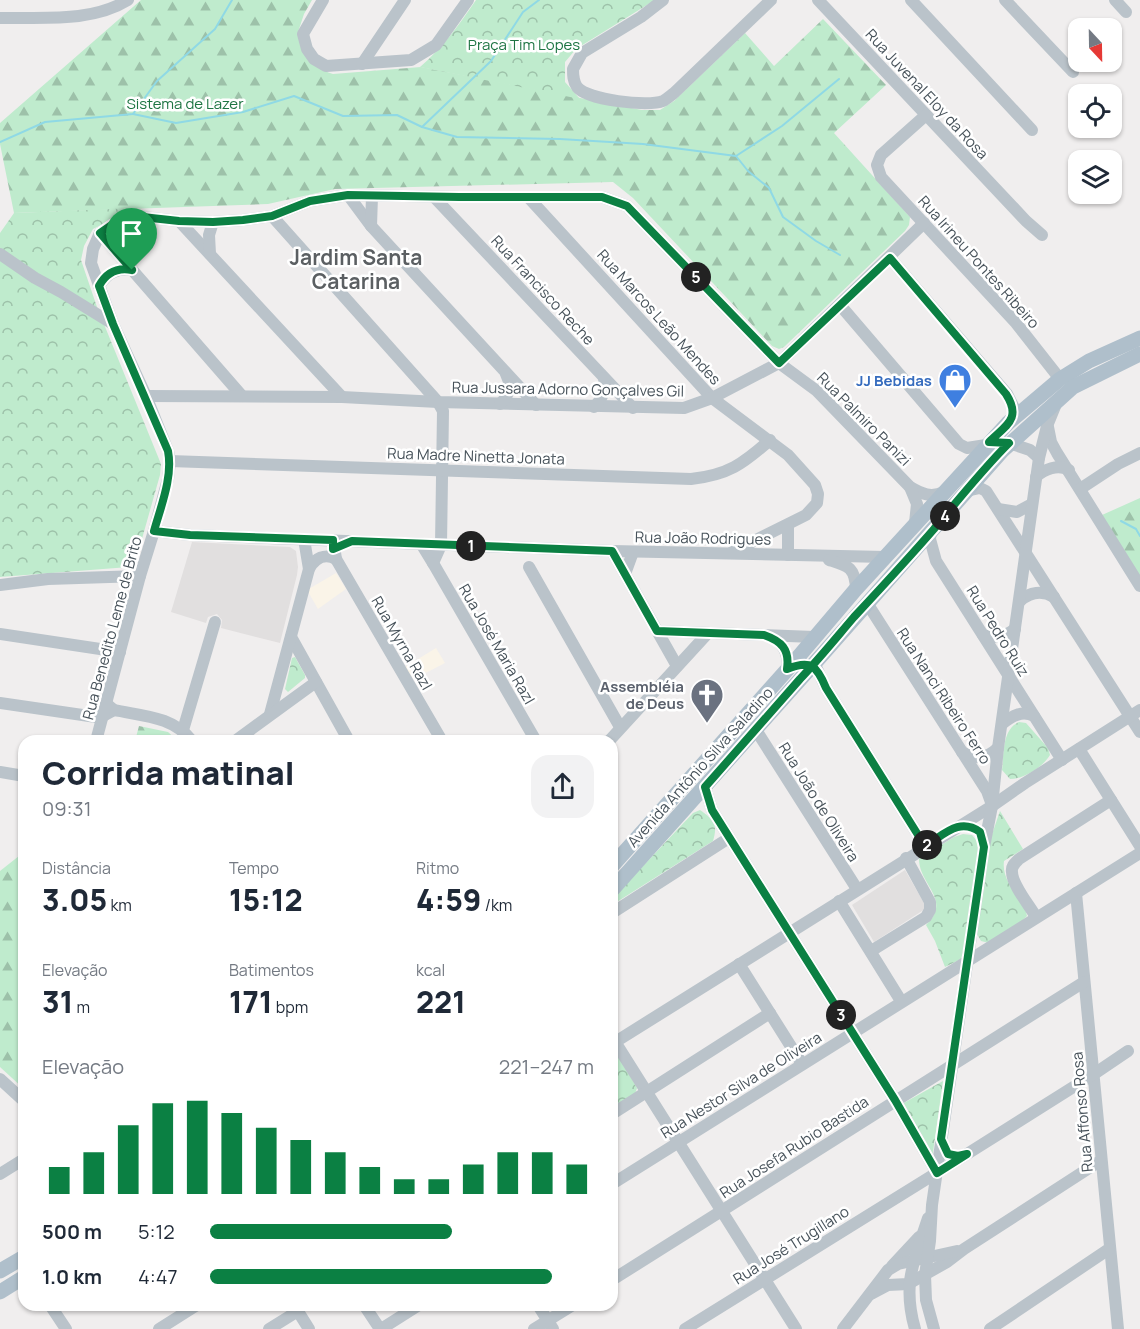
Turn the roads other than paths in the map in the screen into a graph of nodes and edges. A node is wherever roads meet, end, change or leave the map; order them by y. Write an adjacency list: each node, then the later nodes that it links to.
1 (323, 0): 15 (street)
2 (405, 0): 13 (street)
3 (468, 0): 14 (street)
4 (663, 0): 5 (street)
5 (771, 0)
6 (818, 0): 17 (street, Rua Juvenal Eloy da Rosa)
7 (911, 0): 18 (street)
8 (1005, 0): 16 (street)
9 (1115, 0): 11 (street)
10 (124, 1): 12 (street)
11 (1126, 12)
12 (0, 18)
13 (377, 42): 14 (street); 15 (street)
14 (395, 62): 15 (street)
15 (362, 64)
16 (1068, 67)
17 (926, 115): 30 (street, Rua Irineu Pontes Ribeiro); 33 (street, Rua Juvenal Eloy da Rosa)
18 (1032, 130)
19 (348, 195): 20 (street); 25 (street); 31 (street)
20 (372, 196): 21 (street); 31 (street)
21 (434, 197): 22 (street); 29 (street, Rua Francisco Reche)
22 (459, 197): 23 (street); 29 (street)
23 (528, 197): 24 (street); 26 (street, Rua Marcos Leão Mendes)
24 (554, 197): 26 (street); 43 (street, Rua Palmiro Panizi)
25 (272, 216): 28 (street); 47 (street)
26 (551, 220): 56 (street, Rua Marcos Leão Mendes)
27 (179, 221): 28 (street); 32 (street); 35 (street)
28 (213, 222): 35 (street)
29 (460, 223): 48 (street, Rua Francisco Reche)
30 (924, 224): 36 (street, Rua Jussara Adorno Gonçalves Gil); 49 (street, Rua Irineu Pontes Ribeiro)
31 (371, 226): 46 (street)
32 (100, 233): 37 (street); 38 (street, Rua Benedito Leme de Brito)
33 (1042, 235)
34 (0, 254): 40 (street)
35 (210, 254): 45 (street)
36 (890, 258): 39 (street, Rua Jussara Adorno Gonçalves Gil); 50 (street)
37 (132, 270): 38 (street); 44 (street)
38 (99, 286): 40 (street, Rua Benedito Leme de Brito)
39 (840, 305): 43 (street, Rua Jussara Adorno Gonçalves Gil); 69 (street)
40 (113, 324): 51 (street, Rua Benedito Leme de Brito)
41 (1140, 338): 49 (main road)
42 (1140, 354): 57 (main road)
43 (779, 363): 56 (street, Rua Jussara Adorno Gonçalves Gil); 76 (street, Rua Palmiro Panizi)
44 (220, 370): 52 (street); 53 (street)
45 (318, 371): 54 (street); 55 (street)
46 (505, 373): 61 (street); 62 (street)
47 (413, 375): 58 (street); 60 (street)
48 (604, 378): 63 (street); 64 (street, Rua Francisco Reche)
49 (1060, 379): 59 (main road)
50 (1006, 394): 59 (street); 65 (street)
51 (146, 396): 52 (street, Rua Jussara Adorno Gonçalves Gil); 72 (street, Rua Benedito Leme de Brito)
52 (213, 396): 53 (street, Rua Jussara Adorno Gonçalves Gil)
53 (242, 396): 54 (street, Rua Jussara Adorno Gonçalves Gil)
54 (309, 397): 55 (street, Rua Jussara Adorno Gonçalves Gil)
55 (342, 398): 58 (street, Rua Jussara Adorno Gonçalves Gil)
56 (711, 398): 64 (street, Rua Jussara Adorno Gonçalves Gil); 67 (street, Rua Marcos Leão Mendes)
57 (1058, 399): 66 (street); 68 (main road, Avenida Antônio Silva Saladino)
58 (404, 401): 60 (street, Rua Jussara Adorno Gonçalves Gil)
59 (1032, 401): 65 (main road)
60 (438, 402): 61 (street, Rua Jussara Adorno Gonçalves Gil); 73 (street)
61 (500, 404): 62 (street, Rua Jussara Adorno Gonçalves Gil)
62 (536, 405): 63 (street, Rua Jussara Adorno Gonçalves Gil)
63 (594, 407): 64 (street, Rua Jussara Adorno Gonçalves Gil)
64 (633, 408)
65 (1012, 419): 69 (main road)
66 (1048, 426): 71 (street); 74 (street)
67 (770, 440): 73 (street, Rua Madre Ninetta Jonata); 83 (street, Rua Marcos Leão Mendes)
68 (1009, 443): 69 (main road); 71 (street); 78 (main road, Avenida Antônio Silva Saladino)
69 (987, 444): 79 (main road)
70 (1140, 453): 77 (street)
71 (1039, 458): 75 (street)
72 (170, 461): 73 (street, Rua Madre Ninetta Jonata); 84 (street, Rua Benedito Leme de Brito)
73 (442, 470): 88 (street)
74 (1069, 470): 75 (street); 77 (street)
75 (1036, 477): 80 (street)
76 (910, 487): 79 (street, Rua Palmiro Panizi); 82 (street, Rua Palmiro Panizi)
77 (1080, 489): 108 (street)
78 (966, 491): 81 (street); 85 (main road, Avenida Antônio Silva Saladino)
79 (944, 492): 82 (main road)
80 (1032, 504): 81 (street); 94 (street)
81 (998, 509): 94 (street)
82 (914, 524): 99 (main road); 112 (main road)
83 (788, 525): 95 (street, Rua Marcos Leão Mendes); 96 (street)
84 (154, 531): 86 (street, Rua João Rodrigues); 106 (street, Rua Benedito Leme de Brito)
85 (931, 532): 100 (main road, Avenida Antônio Silva Saladino); 101 (street, Rua Pedro Ruiz)
86 (301, 542): 89 (street, Rua João Rodrigues); 98 (street); 104 (street)
87 (422, 544): 88 (street, Rua João Rodrigues); 89 (street, Rua João Rodrigues); 102 (street, Rua José Maria Razl)
88 (441, 545): 90 (street, Rua João Rodrigues); 102 (street)
89 (340, 547): 98 (street); 145 (street, Rua Myrna Razl)
90 (518, 548): 91 (street, Rua João Rodrigues); 103 (street)
91 (534, 549): 92 (street, Rua João Rodrigues); 103 (street)
92 (612, 551): 93 (street, Rua João Rodrigues); 105 (street)
93 (633, 552): 95 (street, Rua João Rodrigues); 105 (street)
94 (1026, 553): 110 (street); 111 (street)
95 (728, 554): 96 (street, Rua João Rodrigues)
96 (788, 555): 97 (street, Rua João Rodrigues)
97 (819, 556): 99 (street, Rua João Rodrigues); 109 (street, Rua João Rodrigues)
98 (322, 557): 104 (street)
99 (885, 557): 109 (main road)
100 (907, 558): 101 (street); 112 (main road, Avenida Antônio Silva Saladino)
101 (936, 561): 119 (street, Rua Pedro Ruiz)
102 (433, 563): 146 (street, Rua José Maria Razl)
103 (529, 567): 137 (street)
104 (309, 569): 120 (street)
105 (625, 574): 115 (street)
106 (140, 576): 107 (street); 122 (street, Rua Benedito Leme de Brito)
107 (0, 585)
108 (1140, 586)
109 (856, 589): 121 (main road)
110 (1054, 597): 111 (street); 133 (street)
111 (1020, 601): 114 (street)
112 (867, 603): 125 (main road, Avenida Antônio Silva Saladino); 150 (street, Rua Nanci Ribeiro Ferro)
113 (215, 622): 138 (street)
114 (1015, 629): 119 (street); 126 (street)
115 (657, 631): 116 (street); 124 (street)
116 (708, 633): 118 (street); 124 (street)
117 (0, 634): 122 (street)
118 (764, 635): 121 (street); 123 (street)
119 (983, 635): 126 (street, Rua Pedro Ruiz)
120 (291, 637): 128 (street); 129 (street)
121 (814, 637): 123 (main road, Avenida Antônio Silva Saladino)
122 (120, 652): 132 (street, Rua Benedito Leme de Brito)
123 (790, 665): 125 (main road); 159 (main road, Avenida Antônio Silva Saladino)
124 (677, 666): 137 (street)
125 (820, 672): 127 (main road, Avenida Antônio Silva Saladino); 127 (street); 164 (street)
126 (1008, 675): 135 (street, Rua Pedro Ruiz); 136 (street)
127 (800, 679): 139 (main road, Avenida Antônio Silva Saladino)
128 (316, 682): 131 (street); 144 (street)
129 (275, 695): 131 (street); 134 (street)
130 (0, 703): 132 (street)
131 (286, 704): 134 (street)
132 (108, 710): 138 (street); 141 (street, Rua Benedito Leme de Brito)
133 (1135, 713): 140 (street); 149 (street)
134 (270, 714): 143 (street)
135 (1034, 716): 136 (street); 151 (street, Rua Pedro Ruiz)
136 (1002, 724): 148 (street)
137 (620, 727): 147 (street)
138 (183, 730): 142 (street)
139 (756, 730): 156 (main road, Avenida Antônio Silva Saladino); 171 (street, Rua João de Oliveira)
140 (1140, 732)
141 (98, 735)
142 (187, 735)
143 (243, 735)
144 (346, 735)
145 (439, 735)
146 (533, 735)
147 (614, 735)
148 (999, 748): 150 (street); 152 (street)
149 (1079, 749): 151 (street); 158 (street)
150 (961, 752): 160 (street, Rua Nanci Ribeiro Ferro)
151 (1062, 760): 155 (street)
152 (996, 770): 155 (street); 160 (street)
153 (2, 774): 154 (street)
154 (18, 775)
155 (1025, 783): 160 (street)
156 (705, 787): 157 (main road, Avenida Antônio Silva Saladino); 161 (street)
157 (693, 800): 159 (main road); 161 (street); 170 (main road, Avenida Antônio Silva Saladino)
158 (1110, 800): 165 (street); 175 (street)
159 (667, 805): 169 (main road, Avenida Antônio Silva Saladino)
160 (992, 806): 162 (street); 166 (street)
161 (712, 810): 163 (street)
162 (960, 825): 164 (street); 166 (street)
163 (729, 838): 174 (street); 176 (street)
164 (925, 846): 168 (street)
165 (1140, 846)
166 (984, 847): 178 (street)
167 (1140, 853): 172 (street, Rua Nestor Silva de Oliveira)
168 (906, 858): 171 (street); 177 (street)
169 (618, 859)
170 (618, 883)
171 (857, 889): 173 (street)
172 (1076, 893): 175 (street, Rua Nestor Silva de Oliveira); 181 (street, Rua Affonso Rosa)
173 (839, 900): 176 (street); 177 (street)
174 (618, 909)
175 (1036, 917): 178 (street, Rua Nestor Silva de Oliveira)
176 (790, 932): 179 (street); 185 (street)
177 (871, 951): 183 (street)
178 (967, 962): 180 (street, Rua Nestor Silva de Oliveira); 182 (street)
179 (740, 964): 184 (street); 186 (street)
180 (948, 973): 182 (street); 183 (street, Rua Nestor Silva de Oliveira)
181 (1084, 981): 190 (street, Rua Josefa Rubio Bastida); 191 (street, Rua Affonso Rosa)
182 (964, 984): 190 (street)
183 (901, 1001): 185 (street, Rua Nestor Silva de Oliveira)
184 (770, 1013): 189 (street); 193 (street)
185 (852, 1032): 189 (street, Rua Nestor Silva de Oliveira); 195 (street)
186 (618, 1038)
187 (618, 1048): 193 (street)
188 (1128, 1051): 191 (street, Rua José Trugillano)
189 (802, 1064): 198 (street, Rua Nestor Silva de Oliveira)
190 (951, 1065): 195 (street, Rua Josefa Rubio Bastida); 197 (street)
191 (1094, 1074): 199 (street, Rua José Trugillano); 200 (street, Rua Affonso Rosa)
192 (3, 1086): 194 (street)
193 (647, 1092): 196 (street); 198 (street)
194 (18, 1097)
195 (895, 1100): 202 (street); 207 (street, Rua Josefa Rubio Bastida)
196 (618, 1110)
197 (941, 1139): 199 (street); 202 (street)
198 (679, 1142): 204 (street, Rua Nestor Silva de Oliveira); 207 (street)
199 (967, 1154): 202 (street, Rua José Trugillano)
200 (1100, 1161): 209 (street); 210 (street, Rua Affonso Rosa)
201 (18, 1163): 203 (street)
202 (937, 1173): 205 (street, Rua José Trugillano); 206 (street)
203 (0, 1174)
204 (618, 1180)
205 (914, 1187): 206 (street); 219 (street, Rua José Trugillano)
206 (933, 1200): 208 (street)
207 (723, 1211): 218 (street, Rua Josefa Rubio Bastida); 219 (street)
208 (926, 1238): 211 (street); 212 (street); 214 (street); 215 (street)
209 (964, 1249): 211 (street); 217 (street)
210 (1109, 1249): 245 (street); 246 (street, Rua Affonso Rosa)
211 (943, 1255): 212 (street)
212 (928, 1257): 214 (street); 217 (street)
213 (18, 1260): 216 (main road)
214 (913, 1260): 215 (street); 221 (street)
215 (888, 1270): 223 (street)
216 (0, 1271)
217 (925, 1275): 221 (street); 244 (street)
218 (618, 1277)
219 (764, 1279): 240 (street, Rua José Trugillano); 241 (street)
220 (18, 1281): 222 (main road)
221 (908, 1284): 223 (street); 243 (street)
222 (0, 1292)
223 (871, 1294): 232 (street)
224 (54, 1311): 234 (street)
225 (188, 1311): 235 (street)
226 (292, 1311): 236 (street)
227 (298, 1311): 237 (street)
228 (368, 1311): 238 (street)
229 (409, 1311): 238 (street)
230 (542, 1311): 233 (street)
231 (566, 1311): 233 (street)
232 (847, 1324): 242 (street)
233 (550, 1325): 239 (street)
234 (66, 1329)
235 (159, 1329)
236 (269, 1329)
237 (309, 1329)
238 (380, 1329)
239 (534, 1329)
240 (685, 1329)
241 (796, 1329)
242 (836, 1329)
243 (915, 1329)
244 (934, 1329)
245 (990, 1329)
246 (1118, 1329)

